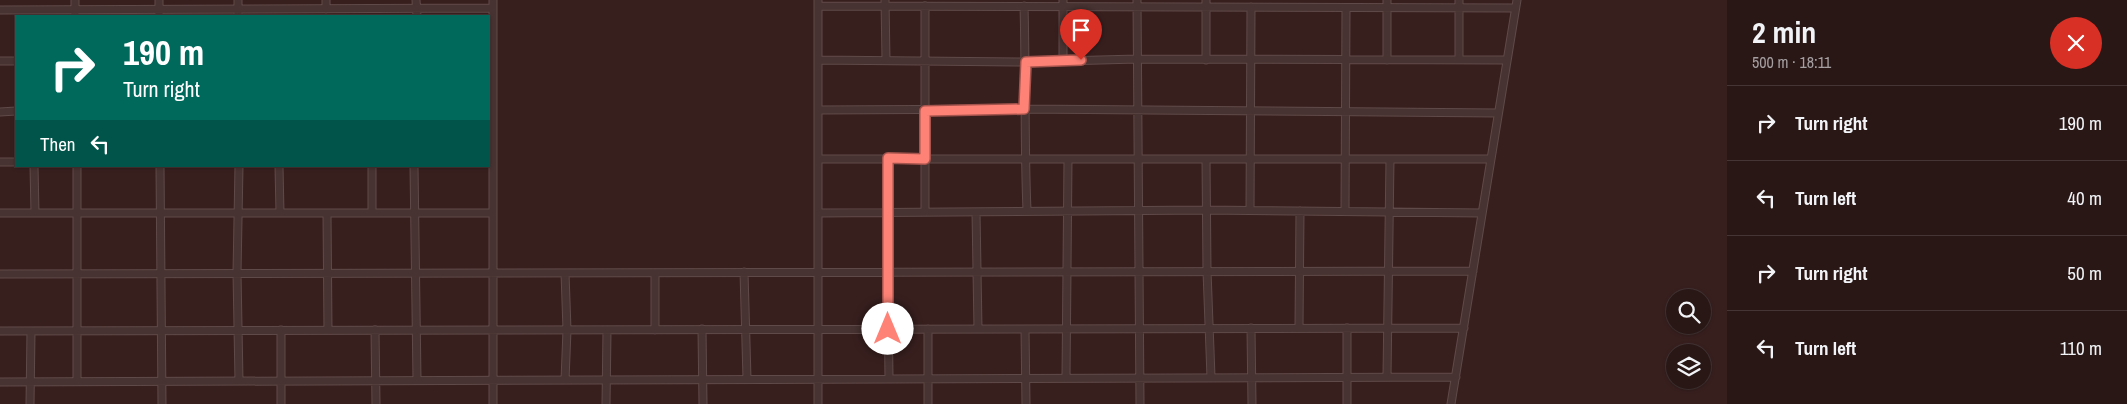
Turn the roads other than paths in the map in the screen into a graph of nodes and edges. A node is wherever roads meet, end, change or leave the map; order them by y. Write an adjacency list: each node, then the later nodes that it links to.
1 (75, 0): 28 (street)
2 (159, 0): 29 (street)
3 (238, 0): 30 (street)
4 (326, 0): 23 (street)
5 (416, 0): 26 (street)
6 (493, 0): 20 (street)
7 (1517, 0): 22 (street)
8 (818, 3): 9 (street); 34 (street)
9 (885, 3): 17 (street); 35 (street)
10 (974, 3): 17 (street); 18 (street)
11 (1063, 3): 12 (street); 18 (street); 37 (street)
12 (1137, 4): 13 (street); 33 (street)
13 (1206, 4): 19 (street); 38 (street)
14 (1299, 4): 19 (street); 21 (street)
15 (1387, 4): 16 (street); 21 (street); 41 (street)
16 (1459, 4): 22 (street); 42 (street)
17 (925, 6): 36 (street)
18 (1024, 6): 46 (street)
19 (1251, 7): 39 (street)
20 (493, 8): 26 (street); 32 (street)
21 (1346, 8): 40 (street)
22 (1515, 8): 43 (street)
23 (326, 9): 25 (street); 31 (street)
24 (0, 10): 27 (street)
25 (372, 12): 26 (street)
26 (417, 12)
27 (32, 13): 28 (street)
28 (75, 13): 29 (street)
29 (159, 13): 30 (street)
30 (238, 13): 31 (street)
31 (275, 13)
32 (491, 59): 48 (street)
33 (1137, 59): 37 (street); 38 (street); 50 (street)
34 (818, 60): 35 (street); 49 (street)
35 (886, 60): 36 (street)
36 (925, 60): 46 (street); 51 (street)
37 (1063, 60): 46 (street)
38 (1206, 60): 39 (street)
39 (1249, 60): 40 (street); 52 (street)
40 (1345, 60): 41 (street); 55 (street)
41 (1387, 60): 42 (street)
42 (1459, 60): 43 (street)
43 (1507, 60): 56 (street)
44 (0, 61): 45 (street)
45 (15, 61)
46 (1026, 62): 47 (street)
47 (1024, 109): 50 (street); 51 (street); 66 (street)
48 (491, 110): 70 (street)
49 (818, 110): 51 (street); 58 (street)
50 (1138, 110): 52 (street); 67 (street)
51 (925, 111): 59 (street)
52 (1250, 111): 55 (street); 62 (street)
53 (0, 112): 54 (street)
54 (15, 112)
55 (1345, 112): 56 (street); 63 (street)
56 (1498, 113): 65 (street)
57 (888, 158): 58 (street); 59 (street); 85 (street)
58 (818, 159): 99 (street)
59 (925, 159): 66 (street); 86 (street)
60 (1068, 159): 66 (street); 67 (street); 81 (street)
61 (1206, 159): 62 (street); 67 (street); 79 (street)
62 (1251, 159): 63 (street); 80 (street)
63 (1345, 159): 64 (street); 84 (street)
64 (1390, 159): 65 (street); 88 (street)
65 (1491, 159): 100 (street)
66 (1024, 160): 78 (street)
67 (1138, 160): 82 (street)
68 (0, 162): 69 (street)
69 (15, 162)
70 (491, 163): 98 (street)
71 (34, 167): 90 (street)
72 (77, 167): 91 (street)
73 (160, 167): 92 (street)
74 (239, 167): 93 (street)
75 (279, 167): 94 (street)
76 (372, 167): 96 (street)
77 (414, 167): 97 (street)
78 (1027, 210): 81 (street); 87 (street)
79 (1206, 210): 80 (street); 82 (street); 101 (street)
80 (1250, 210): 83 (street)
81 (1067, 211): 82 (street); 110 (street)
82 (1138, 211): 111 (street)
83 (1300, 211): 84 (street); 102 (street)
84 (1345, 211): 88 (street)
85 (887, 212): 86 (street); 99 (street); 108 (street)
86 (925, 212): 87 (street)
87 (976, 212): 109 (street)
88 (1388, 212): 100 (street); 103 (street)
89 (0, 213): 90 (street)
90 (35, 213): 91 (street)
91 (76, 213): 92 (street); 118 (street)
92 (160, 213): 93 (street); 119 (street)
93 (238, 213): 94 (street); 112 (street)
94 (280, 213): 95 (street)
95 (327, 213): 96 (street); 113 (street)
96 (372, 213): 97 (street)
97 (415, 213): 98 (street); 114 (street)
98 (493, 213): 115 (street)
99 (818, 213): 107 (street)
100 (1482, 213): 104 (street)
101 (1207, 271): 102 (street); 111 (street); 121 (street)
102 (1300, 271): 103 (street); 123 (street)
103 (1389, 271): 104 (street); 125 (street)
104 (1473, 271): 126 (street)
105 (655, 272): 106 (street); 116 (street); 144 (street)
106 (744, 272): 107 (street); 128 (street)
107 (818, 272): 108 (street); 129 (street)
108 (888, 272): 109 (street); 130 (street)
109 (976, 272): 110 (street); 132 (street)
110 (1066, 272): 111 (street); 134 (street)
111 (1140, 272): 120 (street)
112 (237, 273): 113 (street); 119 (street); 136 (street)
113 (328, 273): 114 (street); 138 (street)
114 (416, 273): 115 (street); 140 (street)
115 (493, 273): 116 (street); 141 (street)
116 (565, 273): 142 (street)
117 (0, 274): 118 (street)
118 (76, 274): 119 (street); 147 (street)
119 (161, 274): 135 (street)
120 (1139, 328): 121 (street); 134 (street); 157 (street)
121 (1209, 328): 122 (street); 150 (street)
122 (1251, 328): 123 (street); 151 (street)
123 (1299, 328): 124 (street)
124 (1347, 328): 125 (street); 152 (street)
125 (1388, 328): 126 (street); 148 (street)
126 (1464, 328): 149 (street)
127 (702, 329): 128 (street); 144 (street); 159 (street)
128 (746, 329): 129 (street); 160 (street)
129 (816, 329): 130 (street); 161 (street)
130 (888, 329): 131 (street); 153 (street)
131 (928, 329): 132 (street); 154 (street)
132 (978, 329): 133 (street)
133 (1025, 329): 134 (street); 155 (street)
134 (1065, 329): 156 (street)
135 (161, 330): 136 (street); 147 (street); 168 (street)
136 (239, 330): 137 (street); 169 (street)
137 (281, 330): 138 (street); 162 (street)
138 (328, 330): 139 (street)
139 (374, 330): 140 (street); 163 (street)
140 (418, 330): 141 (street); 164 (street)
141 (492, 330): 142 (street); 165 (street)
142 (567, 330): 143 (street); 166 (street)
143 (607, 330): 144 (street); 158 (street)
144 (655, 330)
145 (0, 331): 146 (street)
146 (31, 331): 147 (street); 171 (street)
147 (77, 331): 167 (street)
148 (1387, 376): 149 (street); 152 (street)
149 (1456, 376): 185 (street)
150 (1211, 377): 151 (street); 157 (street)
151 (1252, 377): 152 (street); 183 (street)
152 (1347, 377): 184 (street)
153 (888, 378): 154 (street); 161 (street)
154 (928, 378): 155 (street); 180 (street)
155 (1026, 378): 156 (street); 181 (street)
156 (1066, 378): 157 (street)
157 (1140, 378): 182 (street)
158 (606, 379): 159 (street); 166 (street); 177 (street)
159 (702, 379): 160 (street); 178 (street)
160 (747, 379): 161 (street)
161 (818, 379): 179 (street)
162 (281, 380): 163 (street); 169 (street); 174 (street)
163 (376, 380): 164 (street); 175 (street)
164 (417, 380): 165 (street)
165 (493, 380): 166 (street); 176 (street)
166 (566, 380)
167 (77, 381): 168 (street); 171 (street)
168 (162, 381): 169 (street); 173 (street)
169 (239, 381)
170 (0, 382): 171 (street)
171 (30, 382): 172 (street)
172 (30, 404)
173 (162, 404)
174 (281, 404)
175 (376, 404)
176 (493, 404)
177 (606, 404)
178 (703, 404)
179 (818, 404)
180 (928, 404)
181 (1026, 404)
182 (1140, 404)
183 (1252, 404)
184 (1347, 404)
185 (1451, 404)

